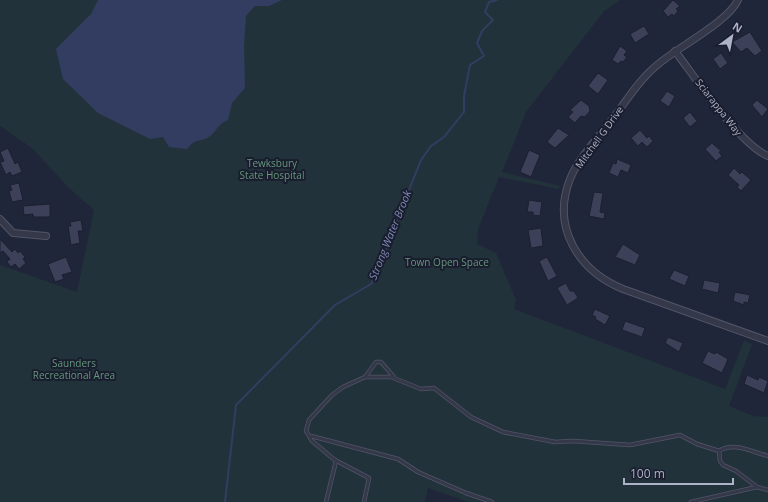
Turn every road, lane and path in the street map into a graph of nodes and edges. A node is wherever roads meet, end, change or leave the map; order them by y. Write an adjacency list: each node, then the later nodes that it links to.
1 (738, 0): 2 (street, Mitchell G Drive)
2 (676, 51): 3 (street, Sciarappa Way); 6 (street, Mitchell G Drive)
3 (768, 156)
4 (0, 219): 5 (street)
5 (46, 236)
6 (768, 341)
7 (365, 377): 8 (lane); 8 (lane); 9 (lane)
8 (395, 378): 10 (lane)
9 (310, 437): 12 (lane); 17 (lane)
10 (719, 451): 11 (lane); 13 (lane)
11 (768, 456)
12 (335, 460): 15 (lane); 16 (lane)
13 (757, 487): 14 (lane); 18 (lane)
14 (768, 490)
15 (326, 502)
16 (364, 502)
17 (492, 502)
18 (691, 502)

